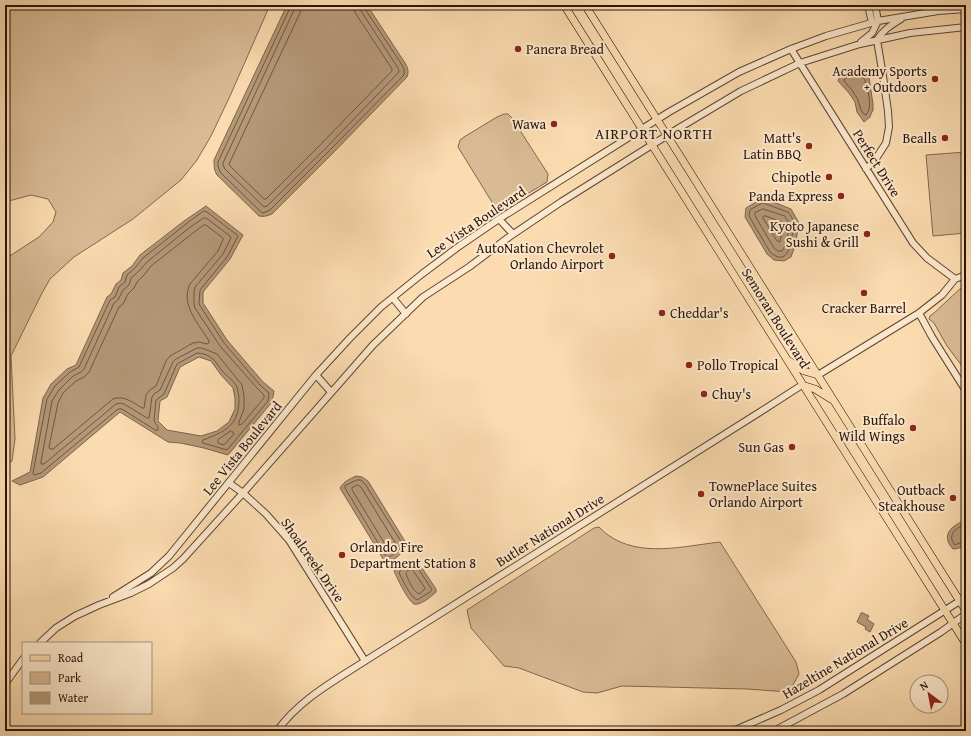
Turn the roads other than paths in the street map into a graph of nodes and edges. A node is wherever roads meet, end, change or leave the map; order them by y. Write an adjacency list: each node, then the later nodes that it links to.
1 (564, 5): 14 (main road, Semoran Boulevard)
2 (585, 5): 13 (main road, Semoran Boulevard)
3 (868, 5): 7 (street)
4 (875, 5): 7 (street)
5 (966, 9): 6 (street, Lee Vista Boulevard)
6 (906, 16): 7 (street, Lee Vista Boulevard); 9 (street)
7 (875, 22): 10 (street); 11 (street, Lee Vista Boulevard)
8 (966, 27): 9 (street, Lee Vista Boulevard)
9 (877, 40): 10 (street, Lee Vista Boulevard); 17 (street)
10 (860, 44): 12 (street, Lee Vista Boulevard)
11 (791, 49): 12 (street, Perfect Drive); 13 (street, Lee Vista Boulevard)
12 (800, 63): 15 (street, Lee Vista Boulevard); 17 (street, Perfect Drive)
13 (657, 120): 14 (street, Lee Vista Boulevard); 15 (main road, Semoran Boulevard)
14 (642, 130): 16 (main road, Semoran Boulevard); 18 (street, Lee Vista Boulevard)
15 (667, 135): 16 (street, Lee Vista Boulevard); 27 (main road, Semoran Boulevard)
16 (652, 145): 19 (street, Lee Vista Boulevard); 25 (main road, Semoran Boulevard)
17 (866, 169): 21 (street, Perfect Drive)
18 (499, 219): 19 (street); 22 (street, Lee Vista Boulevard)
19 (513, 234): 24 (street, Lee Vista Boulevard)
20 (966, 275): 21 (street)
21 (955, 279): 23 (street)
22 (393, 298): 24 (street); 26 (street, Lee Vista Boulevard)
23 (919, 313): 27 (street); 29 (street)
24 (406, 314): 30 (street, Lee Vista Boulevard)
25 (786, 359): 27 (main road); 28 (main road, Semoran Boulevard)
26 (316, 375): 30 (street); 32 (street, Lee Vista Boulevard)
27 (818, 375): 31 (main road, Semoran Boulevard)
28 (802, 385): 31 (main road); 36 (main road, Semoran Boulevard); 43 (street, Butler National Drive)
29 (966, 391)
30 (331, 392): 33 (street, Lee Vista Boulevard)
31 (833, 400): 34 (main road, Semoran Boulevard)
32 (229, 483): 33 (street, Shoalcreek Drive); 35 (street, Lee Vista Boulevard)
33 (243, 493): 35 (street, Lee Vista Boulevard); 43 (street, Shoalcreek Drive)
34 (963, 599): 36 (street, Hazeltine National Drive); 37 (main road, Semoran Boulevard)
35 (99, 605): 40 (street, Lee Vista Boulevard)
36 (945, 611): 39 (main road, Semoran Boulevard); 46 (street, Hazeltine National Drive)
37 (966, 611)
38 (966, 614): 39 (street, Hazeltine National Drive)
39 (953, 624): 41 (main road, Semoran Boulevard); 47 (street, Hazeltine National Drive)
40 (41, 642)
41 (966, 644)
42 (22, 660): 44 (street)
43 (365, 661): 45 (street, Butler National Drive)
44 (5, 684)
45 (278, 731)
46 (733, 731)
47 (774, 731)

